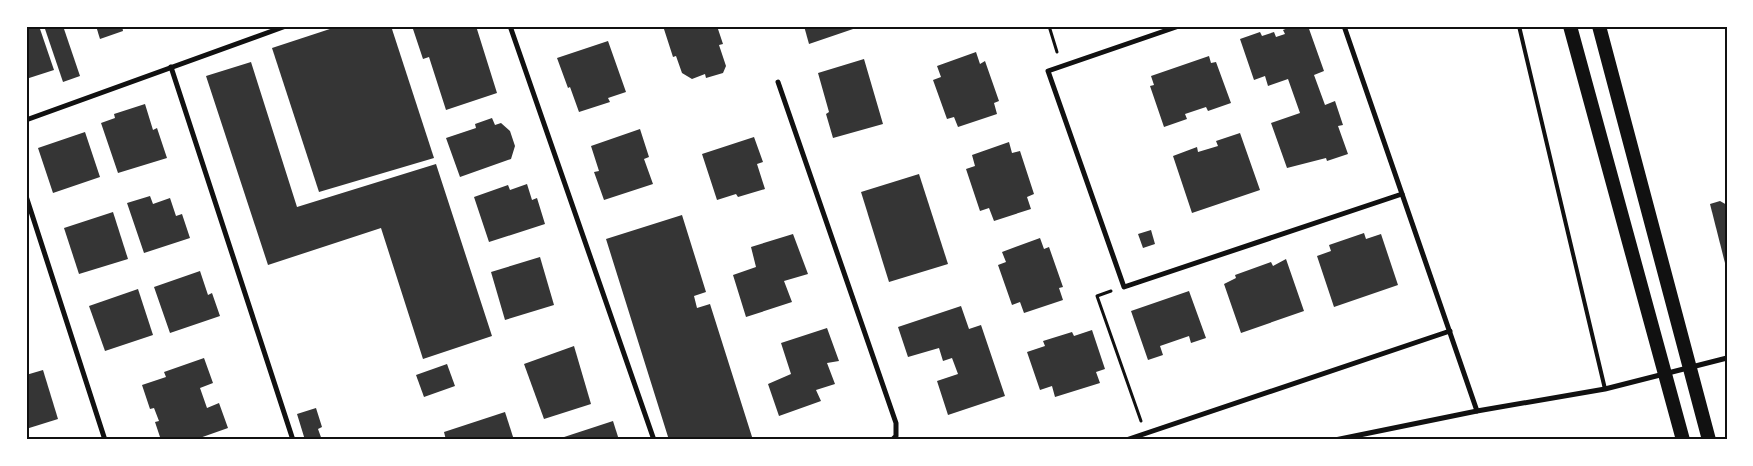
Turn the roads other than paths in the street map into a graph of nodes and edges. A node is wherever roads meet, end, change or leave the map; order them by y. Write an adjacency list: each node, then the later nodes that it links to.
1 (286, 26): 8 (street)
2 (510, 26): 19 (street)
3 (1179, 26): 11 (street)
4 (1344, 26): 11 (street)
5 (1519, 26): 15 (lane)
6 (1570, 26): 23 (highway)
7 (1599, 26): 24 (highway)
8 (171, 67): 10 (street); 18 (street)
9 (778, 82): 20 (street)
10 (26, 120)
11 (1402, 194): 13 (street)
12 (26, 196): 17 (street)
13 (1450, 331): 16 (street); 21 (street)
14 (1727, 358): 15 (street)
15 (1605, 390): 16 (street)
16 (1477, 411): 22 (street)
17 (104, 440)
18 (293, 440)
19 (654, 440)
20 (892, 440)
21 (1126, 440)
22 (1335, 440)
23 (1683, 440)
24 (1709, 440)

